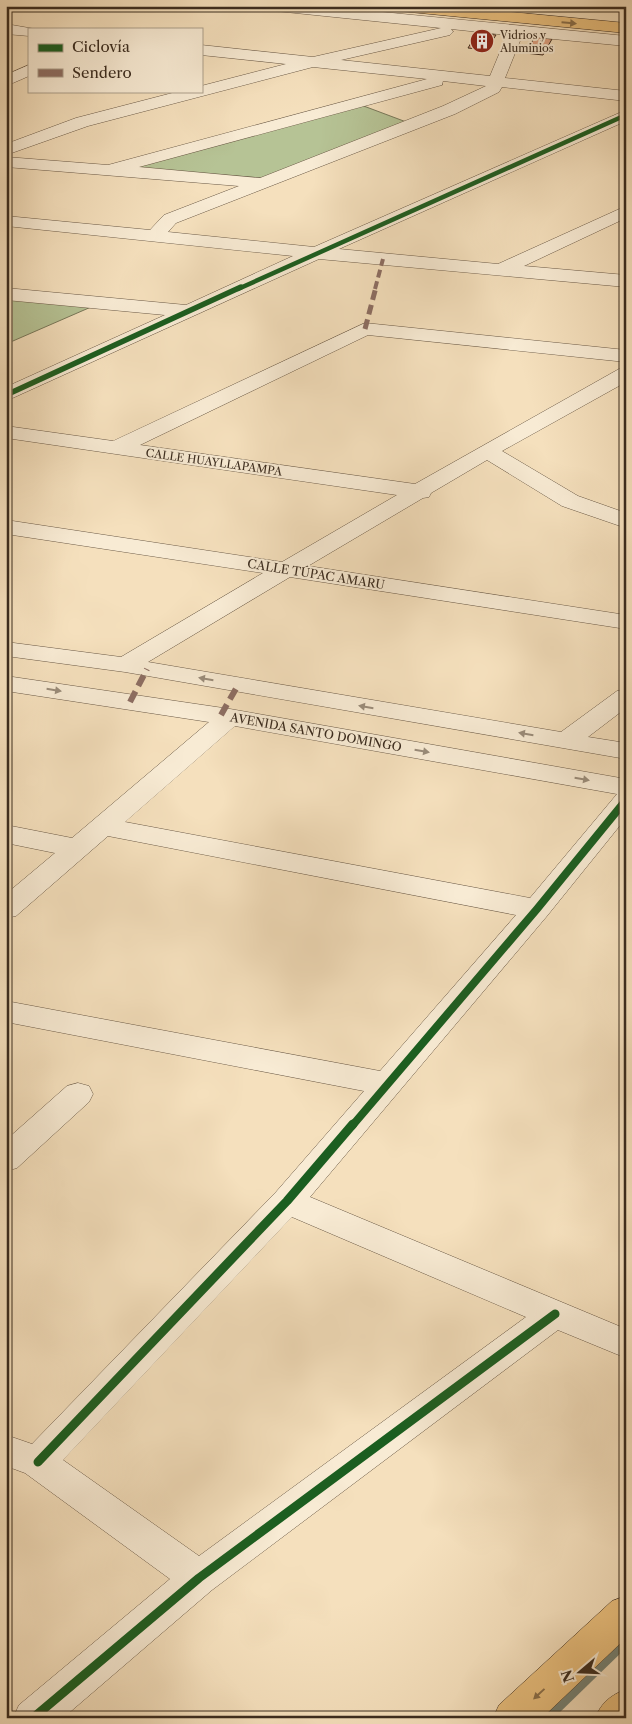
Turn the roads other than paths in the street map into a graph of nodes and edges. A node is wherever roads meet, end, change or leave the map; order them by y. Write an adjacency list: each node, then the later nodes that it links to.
1 (276, 6): 5 (street)
2 (399, 6): 6 (main road, one-way to 6)
3 (611, 6): 4 (main road)
4 (626, 8)
5 (473, 27): 9 (street); 12 (street)
6 (626, 28)
7 (6, 29): 8 (street)
8 (28, 31)
9 (516, 31): 10 (street); 16 (street)
10 (626, 41)
11 (202, 50): 12 (street)
12 (313, 62): 14 (street); 17 (street)
13 (28, 70): 15 (street)
14 (451, 78): 16 (street); 23 (street)
15 (6, 81)
16 (495, 82): 19 (street); 24 (street)
17 (202, 91)
18 (197, 92): 21 (street)
19 (626, 96)
20 (626, 115): 28 (street)
21 (6, 150)
22 (6, 162): 23 (street)
23 (109, 170): 24 (street)
24 (262, 182): 27 (street)
25 (624, 214): 29 (street)
26 (6, 221): 27 (street)
27 (154, 237): 28 (street)
28 (316, 253): 29 (street); 32 (street)
29 (501, 270): 30 (street)
30 (626, 281)
31 (6, 294): 32 (street)
32 (188, 312): 35 (street)
33 (626, 356): 37 (street)
34 (626, 373): 38 (street)
35 (6, 395)
36 (6, 432): 37 (street, CALLE HUAYLLAPAMPA)
37 (116, 448): 39 (street, CALLE HUAYLLAPAMPA)
38 (487, 451): 39 (street); 40 (street)
39 (421, 492): 42 (street)
40 (625, 520)
41 (6, 527): 42 (street, CALLE TÚPAC AMARU)
42 (285, 570): 43 (street, CALLE TÚPAC AMARU); 45 (street)
43 (626, 622)
44 (6, 649): 45 (street)
45 (125, 666): 49 (street, one-way to 45)
46 (6, 683): 48 (street, AVENIDA SANTO DOMINGO, one-way to 48)
47 (626, 696): 49 (street)
48 (230, 717): 51 (street, AVENIDA SANTO DOMINGO, one-way to 51); 53 (street)
49 (566, 741): 50 (street)
50 (626, 751)
51 (626, 787)
52 (626, 800): 57 (street)
53 (102, 826): 55 (street); 57 (street)
54 (6, 834): 55 (street)
55 (76, 848): 56 (street)
56 (6, 909)
57 (537, 909): 59 (street)
58 (6, 1011): 59 (street)
59 (387, 1084): 62 (street)
60 (78, 1094): 61 (street)
61 (6, 1159)
62 (287, 1201): 63 (street); 65 (street)
63 (555, 1314): 64 (street); 66 (street)
64 (626, 1344)
65 (22, 1456): 66 (street)
66 (199, 1578): 69 (street)
67 (626, 1613): 70 (main road, one-way to 70)
68 (626, 1708): 71 (main road)
69 (33, 1718)
70 (513, 1718)
71 (615, 1718)

